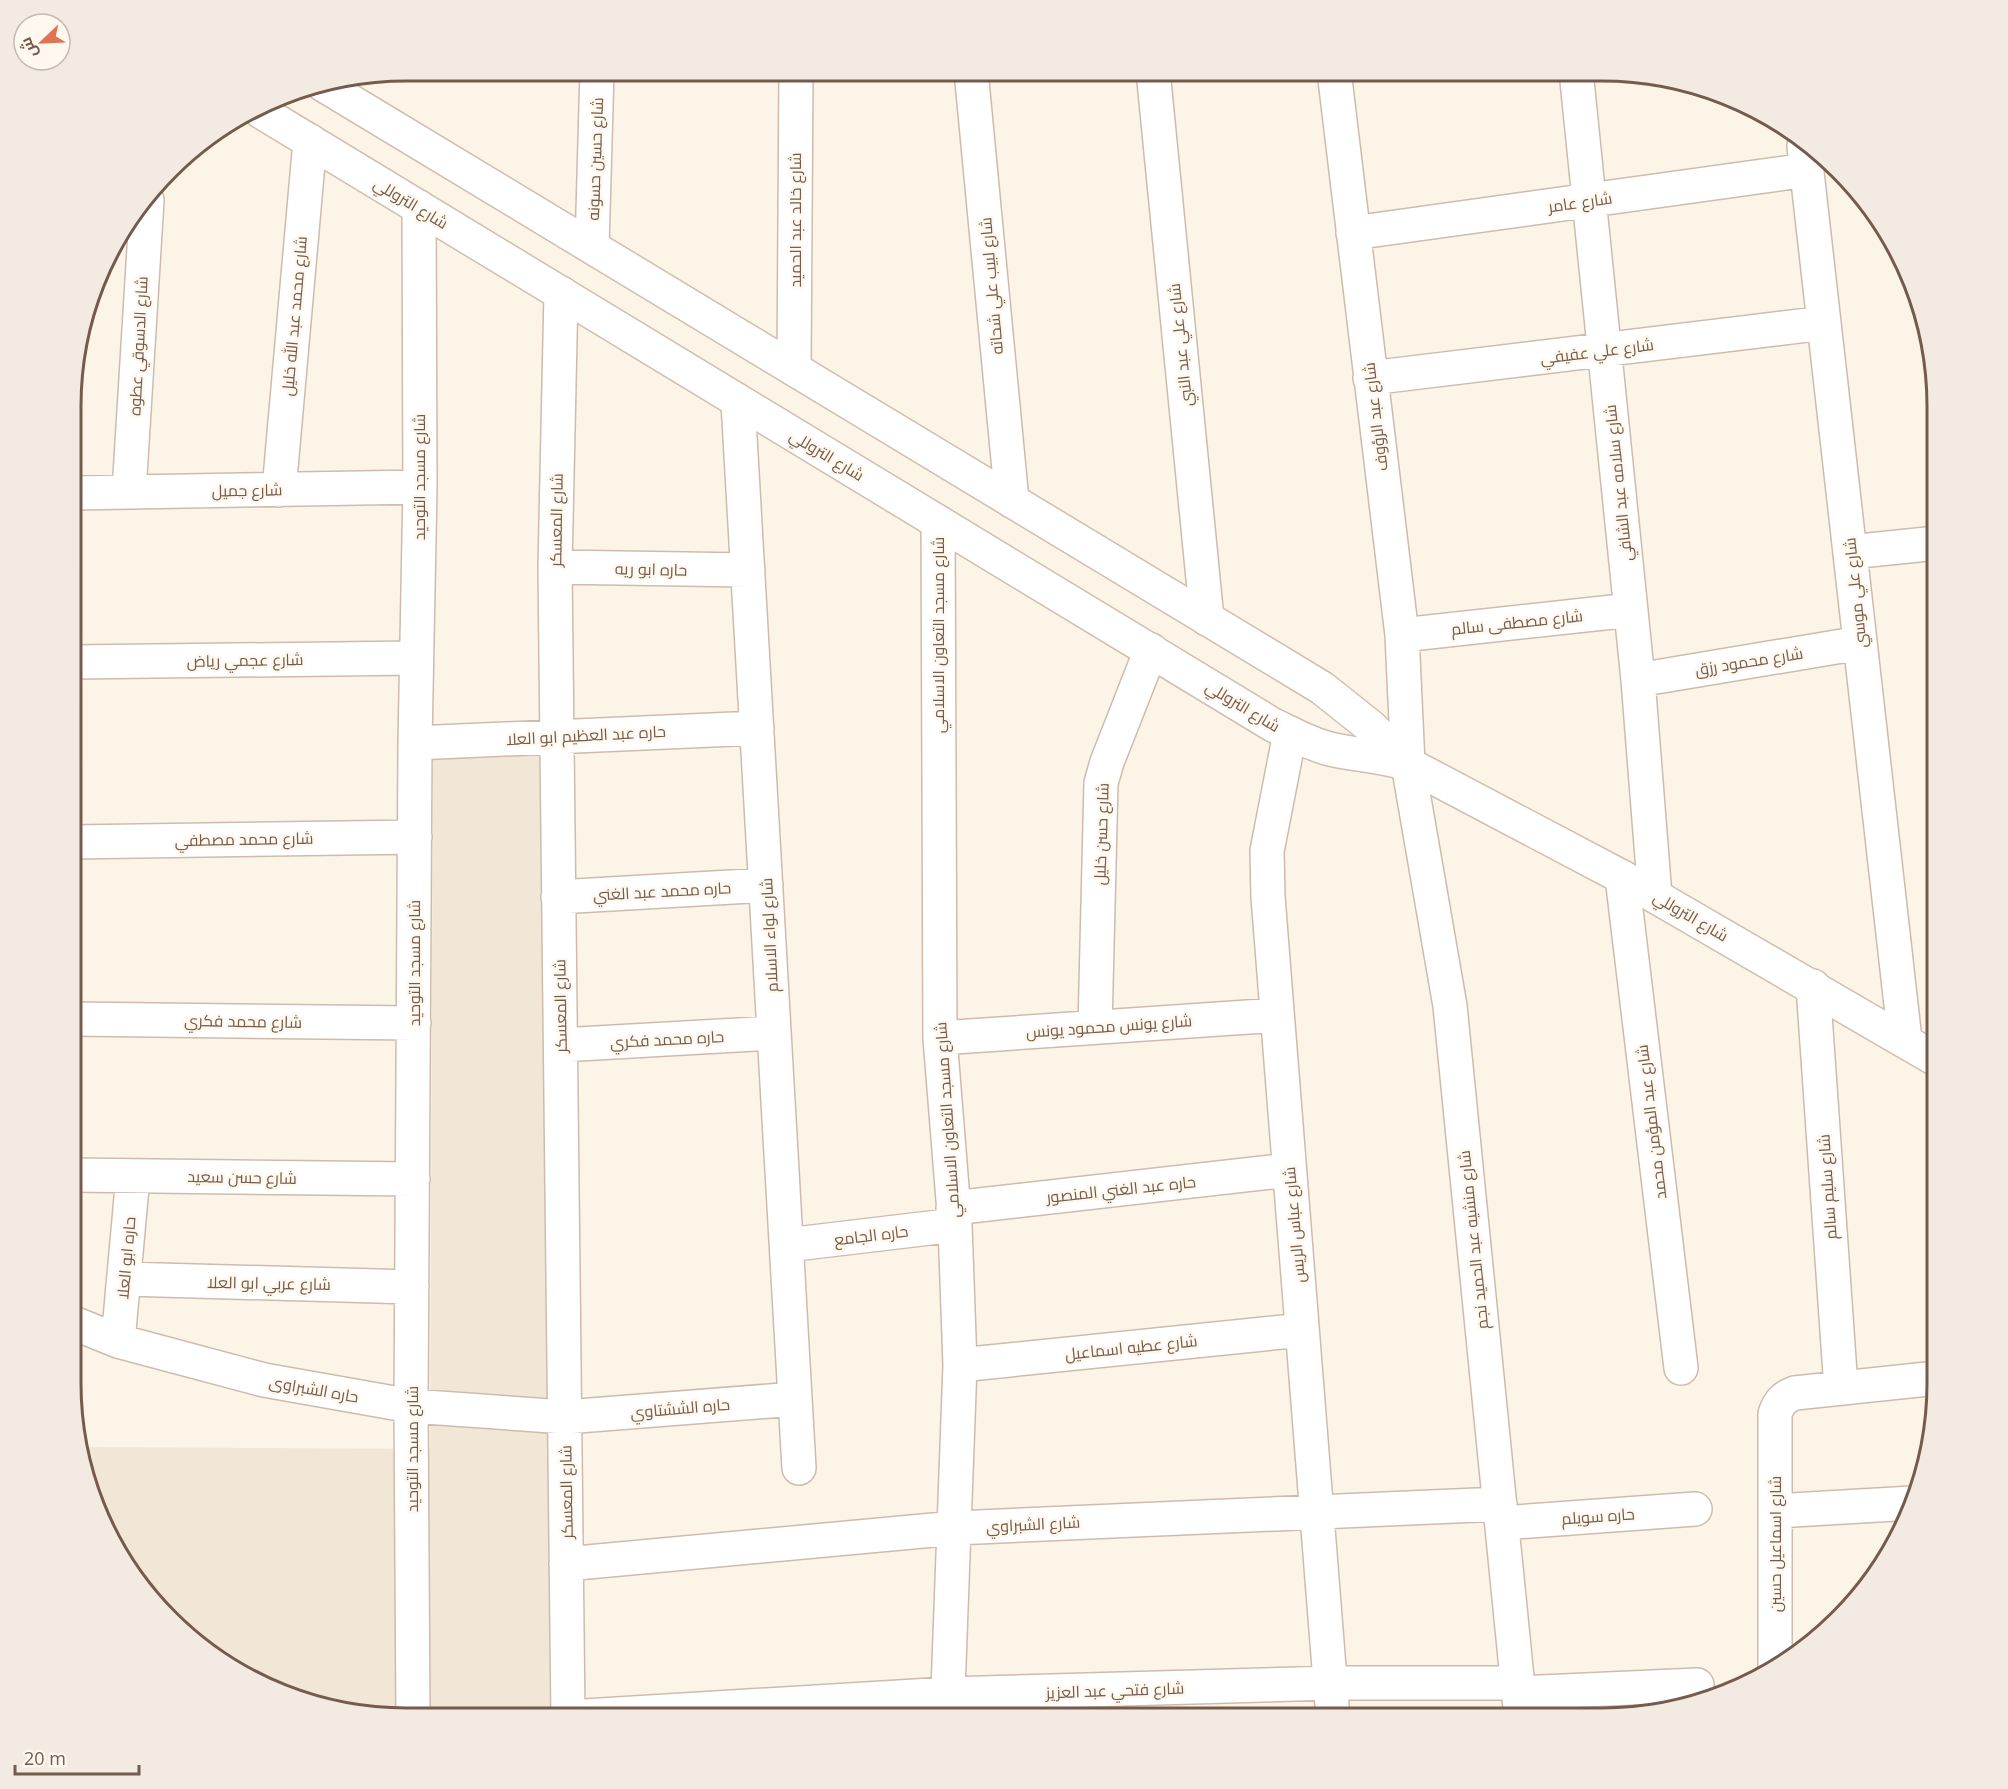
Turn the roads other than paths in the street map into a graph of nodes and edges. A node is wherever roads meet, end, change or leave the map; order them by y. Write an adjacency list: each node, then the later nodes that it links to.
1 (597, 81): 15 (street, شارع حسين حسونه)
2 (796, 81): 19 (street, شارع خالد عبد الحميد)
3 (972, 81): 26 (street, شارع لبيب علي شحاته)
4 (1154, 81): 33 (street, شارع علي عبد النبي)
5 (1335, 81): 14 (street, شارع عبد الرؤوف)
6 (1577, 81): 11 (street, شارع سلامه عبد الشافي)
7 (332, 90): 15 (street, شارع التروللي)
8 (265, 114): 9 (street, شارع التروللي)
9 (310, 141): 12 (street, شارع التروللي); 23 (street, شارع محمد عبد الله خليل)
10 (1805, 158): 11 (street, شارع عامر); 17 (street, شارع علي موسي)
11 (1589, 201): 14 (street, شارع عامر); 18 (street, شارع سلامه عبد الشافي)
12 (418, 207): 16 (street, شارع التروللي); 22 (street, شارع مسجد التوحيد)
13 (146, 210): 24 (street, شارع الدسوقي عطوه)
14 (1353, 233): 20 (street, شارع عبد الرؤوف)
15 (592, 247): 19 (street, شارع التروللي)
16 (561, 293): 21 (street, شارع التروللي); 30 (street, شارع المعسكر)
17 (1824, 324): 18 (street, شارع علي عفيفي); 29 (street, شارع علي موسي)
18 (1605, 350): 20 (street, شارع علي عفيفي); 32 (street, شارع سلامه عبد الشافي)
19 (794, 369): 26 (street, شارع التروللي)
20 (1371, 378): 34 (street, شارع عبد الرؤوف)
21 (738, 402): 27 (street, شارع التروللي); 31 (street, شارع لواء الاسلام)
22 (420, 487): 23 (street, شارع جميل); 37 (street, شارع مسجد التوحيد)
23 (279, 490): 24 (street, شارع جميل)
24 (129, 492): 25 (street, شارع جميل)
25 (81, 493)
26 (1012, 501): 33 (street, شارع التروللي)
27 (938, 522): 36 (street, شارع التروللي); 57 (street, شارع مسجد التعاون الاسلامي)
28 (1927, 544): 29 (street)
29 (1850, 552): 35 (street, شارع علي موسي)
30 (555, 567): 31 (street, حاره ابو ريه); 42 (street, شارع المعسكر)
31 (747, 570): 40 (street, شارع لواء الاسلام)
32 (1631, 610): 34 (street, شارع مصطفى سالم); 39 (street, شارع سلامه عبد الشافي)
33 (1207, 619): 44 (street, شارع التروللي)
34 (1402, 635): 44 (street, شارع عبد الرؤوف)
35 (1860, 643): 39 (street, شارع محمود رزق); 58 (street, شارع علي موسي)
36 (1151, 650): 41 (street, شارع التروللي); 55 (street, شارع حسن خليل)
37 (416, 658): 38 (street, شارع عجمي رياض); 43 (street, شارع مسجد التوحيد)
38 (81, 663)
39 (1638, 680): 49 (street, شارع سلامه عبد الشافي)
40 (757, 728): 42 (street, حاره عبد العظيم ابو العلا); 48 (street, شارع لواء الاسلام)
41 (1290, 733): 44 (street, شارع التروللي); 52 (street, شارع عباس الريس)
42 (557, 737): 43 (street, حاره عبد العظيم ابو العلا); 50 (street, شارع المعسكر)
43 (415, 744): 45 (street, شارع مسجد التوحيد)
44 (1408, 764): 47 (street, شارع التروللي); 84 (street, شارع منشيه عبد الحميد نجم)
45 (415, 837): 46 (street, شارع محمد مصطفي); 54 (street, شارع مسجد التوحيد)
46 (81, 842)
47 (1622, 877): 49 (street, شارع التروللي); 73 (street, شارع عبد المؤمن محمد)
48 (766, 885): 50 (street, حاره محمد عبد الغني); 56 (street, شارع لواء الاسلام)
49 (1655, 896): 51 (street, شارع التروللي)
50 (558, 897): 59 (street, شارع المعسكر)
51 (1813, 986): 58 (street, شارع التروللي); 75 (street, شارع سليم سالم)
52 (1277, 1015): 55 (street, شارع يونس محمود يونس); 61 (street, شارع عباس الريس)
53 (81, 1019): 54 (street, شارع محمد فكري)
54 (414, 1023): 64 (street, شارع مسجد التوحيد)
55 (1095, 1027): 57 (street, شارع يونس محمود يونس)
56 (774, 1033): 59 (street, حاره محمد فكري); 66 (street, شارع لواء الاسلام)
57 (940, 1038): 65 (street, شارع مسجد التعاون الاسلامي)
58 (1905, 1040): 60 (street, شارع التروللي)
59 (561, 1045): 78 (street, شارع المعسكر)
60 (1927, 1054)
61 (1289, 1170): 65 (street, حاره عبد الغني المنصور); 70 (street, شارع عباس الريس)
62 (81, 1175): 63 (street, شارع حسن سعيد)
63 (133, 1176): 64 (street, شارع حسن سعيد); 67 (street, حاره ابو العلا)
64 (413, 1179): 68 (street, شارع مسجد التوحيد)
65 (954, 1216): 66 (street, حاره الجامع); 72 (street, شارع مسجد التعاون الاسلامي)
66 (787, 1245): 76 (street, شارع لواء الاسلام)
67 (125, 1279): 68 (street, شارع عربي ابو العلا); 71 (street, حاره ابو العلا)
68 (412, 1287): 77 (street, شارع مسجد التوحيد)
69 (81, 1326): 71 (street, حاره الشبراوى)
70 (1302, 1330): 72 (street, شارع عطيه اسماعيل); 83 (street, شارع عباس الريس)
71 (118, 1341): 77 (street, حاره الشبراوى)
72 (960, 1365): 85 (street, شارع مسجد التعاون الاسلامي)
73 (1681, 1368)
74 (1927, 1379): 75 (street)
75 (1841, 1388): 82 (street, شارع اسماعيل حسين)
76 (795, 1399): 78 (street, حاره الششتاوي); 79 (street, شارع لواء الاسلام)
77 (411, 1406): 78 (street, حاره الشبراوى); 92 (street, شارع مسجد التوحيد)
78 (565, 1417): 86 (street, شارع المعسكر)
79 (799, 1468)
80 (1903, 1504): 82 (street)
81 (1695, 1509): 84 (street, حاره سويلم)
82 (1776, 1511): 87 (street, شارع اسماعيل حسين)
83 (1317, 1512): 84 (street, شارع الشبراوي); 85 (street, شارع الشبراوي); 88 (street, شارع عباس الريس)
84 (1501, 1514): 90 (street, شارع منشيه عبد الحميد نجم)
85 (955, 1528): 86 (street, شارع الشبراوي); 91 (street, شارع مسجد التعاون الاسلامي)
86 (567, 1564): 93 (street, شارع المعسكر)
87 (1775, 1657)
88 (1331, 1683): 90 (street, شارع فتحي عبد العزيز); 91 (street, شارع فتحي عبد العزيز); 95 (street, شارع عباس الريس)
89 (1697, 1685): 90 (street, شارع فتحي عبد العزيز)
90 (1519, 1698)
91 (948, 1706): 94 (street, شارع فتحي عبد العزيز)
92 (413, 1708)
93 (568, 1708)
94 (885, 1708)
95 (1332, 1708)

